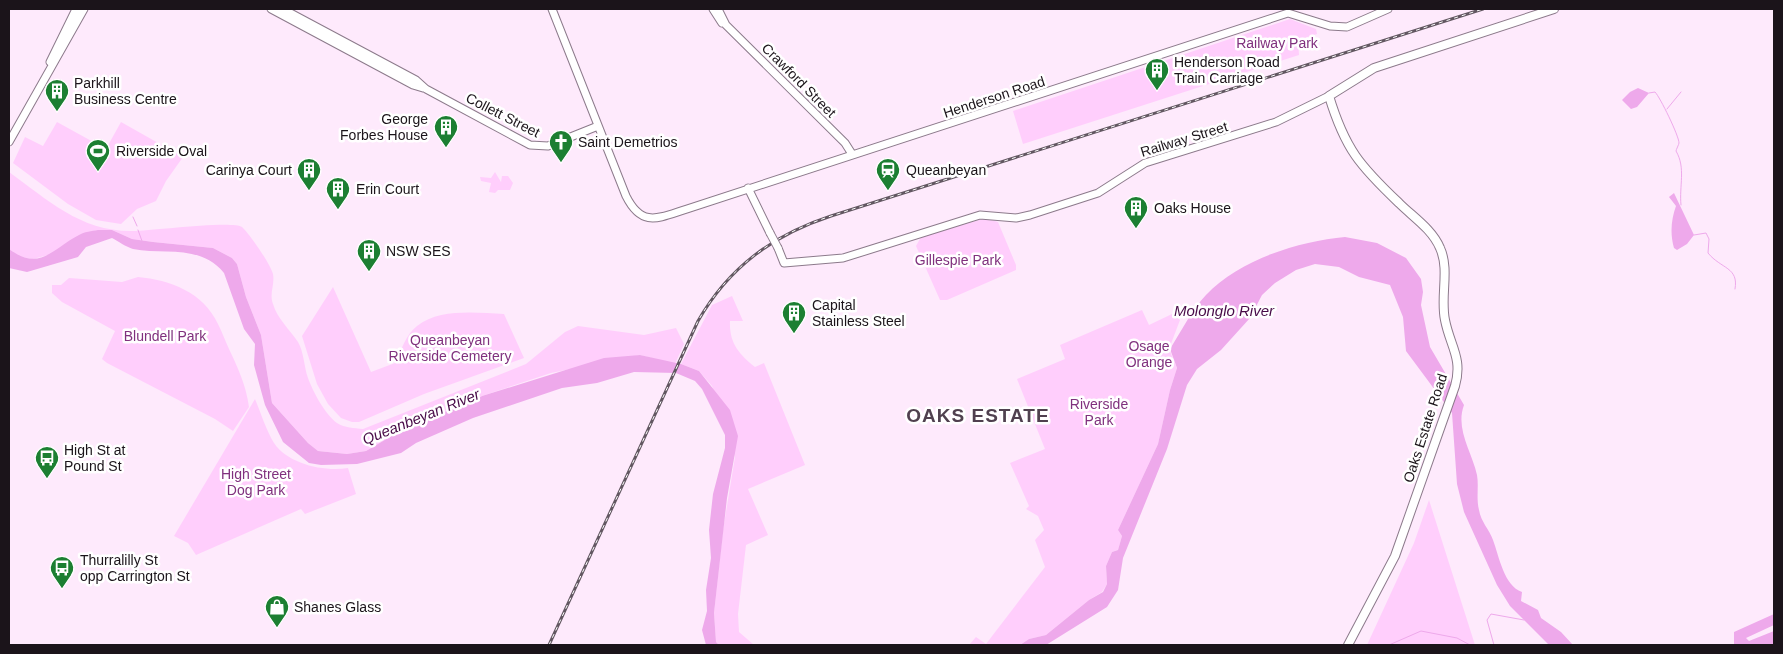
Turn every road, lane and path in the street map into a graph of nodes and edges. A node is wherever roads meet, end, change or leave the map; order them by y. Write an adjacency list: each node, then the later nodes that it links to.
1 (76, 9): 12 (street)
2 (84, 9): 10 (street)
3 (271, 9): 14 (street, Collett Street)
4 (283, 9): 14 (street, Collett Street)
5 (552, 9): 16 (street, Henderson Road)
6 (712, 9): 11 (street, Crawford Street)
7 (718, 9): 11 (street, Crawford Street)
8 (1388, 9): 18 (street, Henderson Road)
9 (1554, 9): 15 (main road, Railway Street)
10 (76, 24): 12 (street); 13 (street)
11 (726, 25): 18 (street, Crawford Street)
12 (64, 33): 13 (street)
13 (46, 75): 17 (street)
14 (426, 89): 16 (street, Collett Street)
15 (1329, 96): 19 (street, Railway Street, bridge); 20 (main road, Oaks Estate Road)
16 (598, 126): 19 (street, Henderson Road)
17 (9, 142)
18 (852, 154): 19 (street, Henderson Road)
19 (748, 188)
20 (1348, 645)

